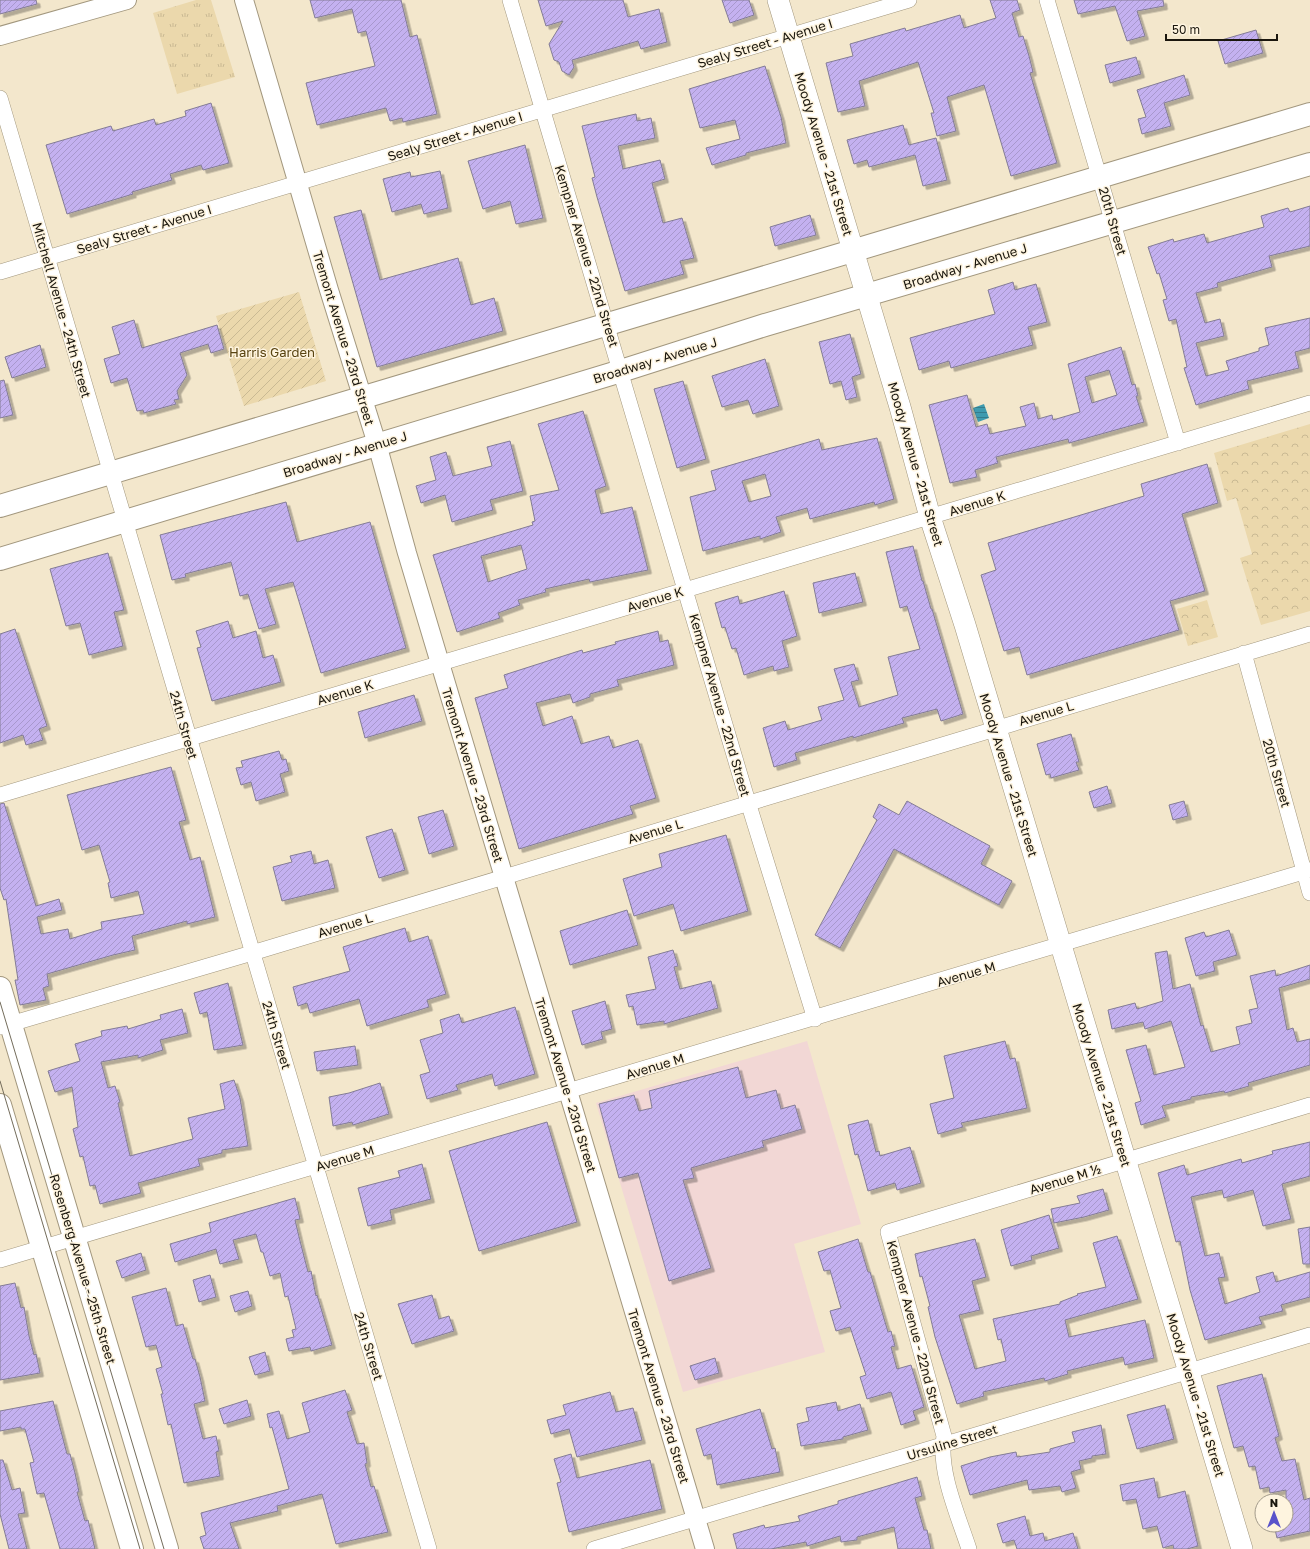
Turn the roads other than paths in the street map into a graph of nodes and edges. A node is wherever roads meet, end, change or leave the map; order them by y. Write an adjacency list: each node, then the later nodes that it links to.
1 (127, 0): 7 (street)
2 (244, 0): 14 (street, Tremont Avenue - 23rd Street)
3 (510, 0): 10 (street, Kempner Avenue - 22nd Street)
4 (778, 0): 8 (main road, Moody Avenue - 21st Street)
5 (909, 0): 8 (street, Sealy Street - Avenue I)
6 (1047, 0): 13 (street, 20th Street)
7 (0, 36)
8 (789, 36): 10 (street, Sealy Street - Avenue I); 16 (main road, Moody Avenue - 21st Street)
9 (0, 98): 17 (street, Mitchell Avenue - 24th Street)
10 (542, 110): 14 (street, Sealy Street - Avenue I); 20 (street, Kempner Avenue - 22nd Street)
11 (1310, 114): 13 (main road)
12 (1310, 164): 15 (main road, Broadway - Avenue J)
13 (1100, 177): 15 (street, 20th Street); 16 (main road)
14 (298, 183): 17 (street, Sealy Street - Avenue I); 22 (street, Tremont Avenue - 23rd Street)
15 (1113, 222): 19 (main road, Broadway - Avenue J); 24 (street, 20th Street)
16 (853, 251): 19 (main road, Moody Avenue - 21st Street); 20 (main road)
17 (46, 258): 18 (street, Sealy Street - Avenue I); 26 (street, Mitchell Avenue - 24th Street)
18 (0, 272)
19 (866, 296): 21 (main road, Broadway - Avenue J); 28 (main road, Moody Avenue - 21st Street)
20 (607, 325): 21 (street, Kempner Avenue - 22nd Street); 22 (main road)
21 (621, 371): 25 (main road, Broadway - Avenue J); 31 (street, Kempner Avenue - 22nd Street)
22 (363, 398): 25 (street, Tremont Avenue - 23rd Street); 26 (main road)
23 (1310, 403): 24 (street, Avenue K)
24 (1178, 442): 28 (street, Avenue K)
25 (377, 444): 29 (main road, Broadway - Avenue J); 34 (street, Tremont Avenue - 23rd Street)
26 (110, 474): 27 (main road); 29 (street, Mitchell Avenue - 24th Street)
27 (0, 506)
28 (930, 517): 31 (street, Avenue K); 35 (main road, Moody Avenue - 21st Street)
29 (124, 521): 30 (main road, Broadway - Avenue J); 36 (street, 24th Street)
30 (0, 559)
31 (686, 590): 34 (street, Avenue K); 38 (street, Kempner Avenue - 22nd Street)
32 (1310, 634): 33 (street, Avenue L)
33 (1244, 653): 35 (street, Avenue L); 39 (street, 20th Street)
34 (440, 664): 36 (street, Avenue K); 40 (street, Tremont Avenue - 23rd Street)
35 (995, 728): 38 (street, Avenue L); 42 (main road, Moody Avenue - 21st Street)
36 (189, 739): 37 (street, Avenue K); 43 (street, 24th Street)
37 (0, 795)
38 (748, 802): 40 (street, Avenue L); 45 (street, Kempner Avenue - 22nd Street)
39 (1307, 871): 41 (street, 20th Street); 42 (street, Avenue M)
40 (504, 877): 43 (street, Avenue L); 47 (street, Tremont Avenue - 23rd Street)
41 (1310, 893)
42 (1060, 946): 45 (street, Avenue M); 50 (main road, Moody Avenue - 21st Street)
43 (252, 952): 46 (street, Avenue L); 51 (street, 24th Street)
44 (0, 988): 46 (main road, Rosenberg Avenue - 25th Street)
45 (815, 1019): 47 (street, Avenue M)
46 (5, 1025): 53 (main road, Rosenberg Avenue - 25th Street)
47 (568, 1092): 51 (street, Avenue M); 59 (street, Tremont Avenue - 23rd Street)
48 (0, 1105): 54 (main road)
49 (1310, 1105): 50 (street, Avenue M ½)
50 (1125, 1162): 52 (street, Avenue M ½); 57 (main road, Moody Avenue - 21st Street)
51 (316, 1167): 53 (street, Avenue M); 62 (street, 24th Street)
52 (888, 1232): 58 (street, Kempner Avenue - 22nd Street)
53 (74, 1239): 54 (street, Avenue M); 61 (main road, Rosenberg Avenue - 25th Street)
54 (42, 1248): 55 (street, Avenue M); 60 (main road)
55 (0, 1260)
56 (1310, 1335): 57 (street, Ursuline Street)
57 (1188, 1371): 58 (street, Ursuline Street); 66 (main road, Moody Avenue - 21st Street)
58 (942, 1445): 59 (street, Ursuline Street); 65 (street, Kempner Avenue - 22nd Street)
59 (696, 1518): 63 (street, Ursuline Street); 64 (street, Tremont Avenue - 23rd Street)
60 (132, 1549)
61 (168, 1549)
62 (429, 1549)
63 (594, 1549)
64 (705, 1549)
65 (969, 1549)
66 (1242, 1549)

